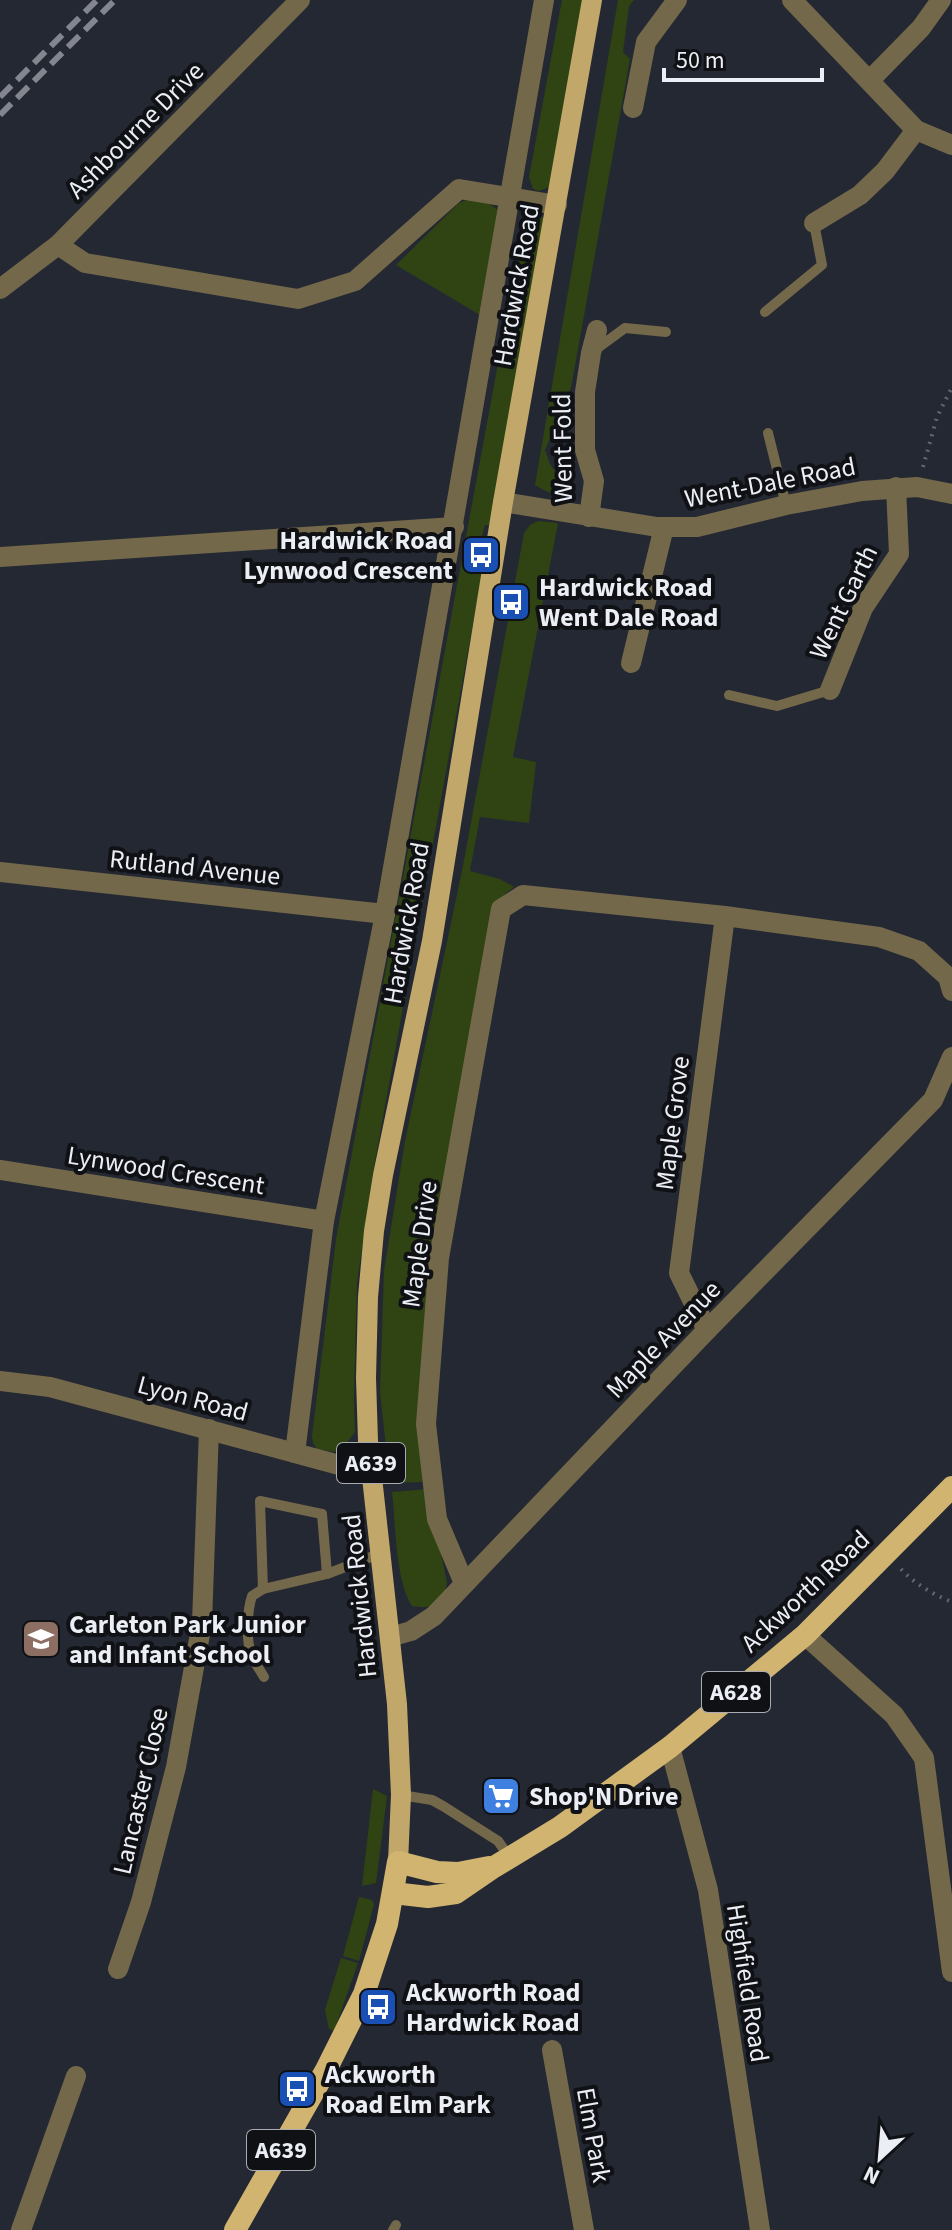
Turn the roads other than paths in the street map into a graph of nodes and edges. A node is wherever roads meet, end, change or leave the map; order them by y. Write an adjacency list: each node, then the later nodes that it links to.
1 (300, 0): 14 (street, Ashbourne Drive)
2 (544, 0): 11 (street, Hardwick Road)
3 (592, 0): 12 (main road, Hardwick Road / A639)
4 (677, 0): 8 (street)
5 (792, 0): 7 (street)
6 (941, 0): 7 (street)
7 (870, 80): 9 (street)
8 (633, 108)
9 (916, 130): 10 (street); 13 (street)
10 (952, 145)
11 (510, 196): 12 (street); 14 (street); 26 (street, Hardwick Road)
12 (557, 205): 23 (main road, Hardwick Road / A639)
13 (814, 223): 16 (lane)
14 (58, 245): 15 (street, Ashbourne Drive)
15 (0, 289)
16 (765, 312)
17 (597, 330): 19 (street, Went Fold)
18 (666, 332): 19 (lane)
19 (591, 353): 25 (street, Went Fold)
20 (768, 433): 24 (lane)
21 (896, 487): 22 (street, Went-Dale Road); 24 (street, Went-Dale Road); 30 (street, Went Garth)
22 (952, 494)
23 (503, 502): 25 (street, Went-Dale Road); 43 (main road, Hardwick Road / A639)
24 (786, 505): 27 (street, Went-Dale Road)
25 (589, 517): 27 (street, Went-Dale Road)
26 (454, 527): 28 (street); 33 (street, Hardwick Road)
27 (664, 527): 29 (street)
28 (0, 557)
29 (631, 663)
30 (830, 690): 31 (lane)
31 (729, 695)
32 (0, 872): 33 (street, Rutland Avenue)
33 (385, 914): 38 (street, Hardwick Road)
34 (725, 916): 35 (street); 39 (street, Maple Grove); 47 (street, Maple Drive)
35 (951, 981)
36 (952, 1057): 39 (street, Maple Avenue)
37 (0, 1170): 38 (street, Lynwood Crescent)
38 (324, 1221): 42 (street, Hardwick Road)
39 (707, 1330): 47 (street, Maple Avenue)
40 (0, 1381): 41 (street, Lyon Road)
41 (209, 1429): 42 (street, Lyon Road); 57 (street, Lancaster Close)
42 (295, 1453): 43 (street, Lyon Road)
43 (371, 1466): 45 (main road, Hardwick Road / A639)
44 (952, 1487): 49 (highway, Ackworth Road / A628)
45 (381, 1553): 46 (lane); 50 (main road, Hardwick Road / A639)
46 (327, 1574): 48 (lane); 48 (lane)
47 (464, 1583): 50 (street, Maple Avenue)
48 (263, 1589): 51 (lane)
49 (805, 1635): 52 (highway, Ackworth Road / A628); 58 (street)
50 (390, 1637): 53 (main road, Hardwick Road / A639)
51 (264, 1677)
52 (670, 1747): 55 (highway, Ackworth Road / A628); 64 (street, Highfield Road)
53 (401, 1795): 54 (main road, Hardwick Road / A639); 55 (lane)
54 (398, 1862): 55 (highway, Ackworth Road); 56 (highway, A639)
55 (502, 1862): 56 (highway, Ackworth Road)
56 (393, 1893): 62 (highway, A639)
57 (118, 1969)
58 (952, 1972)
59 (552, 2050): 63 (street, Elm Park)
60 (76, 2076): 61 (street)
61 (21, 2230)
62 (235, 2230)
63 (584, 2230)
64 (760, 2230)

